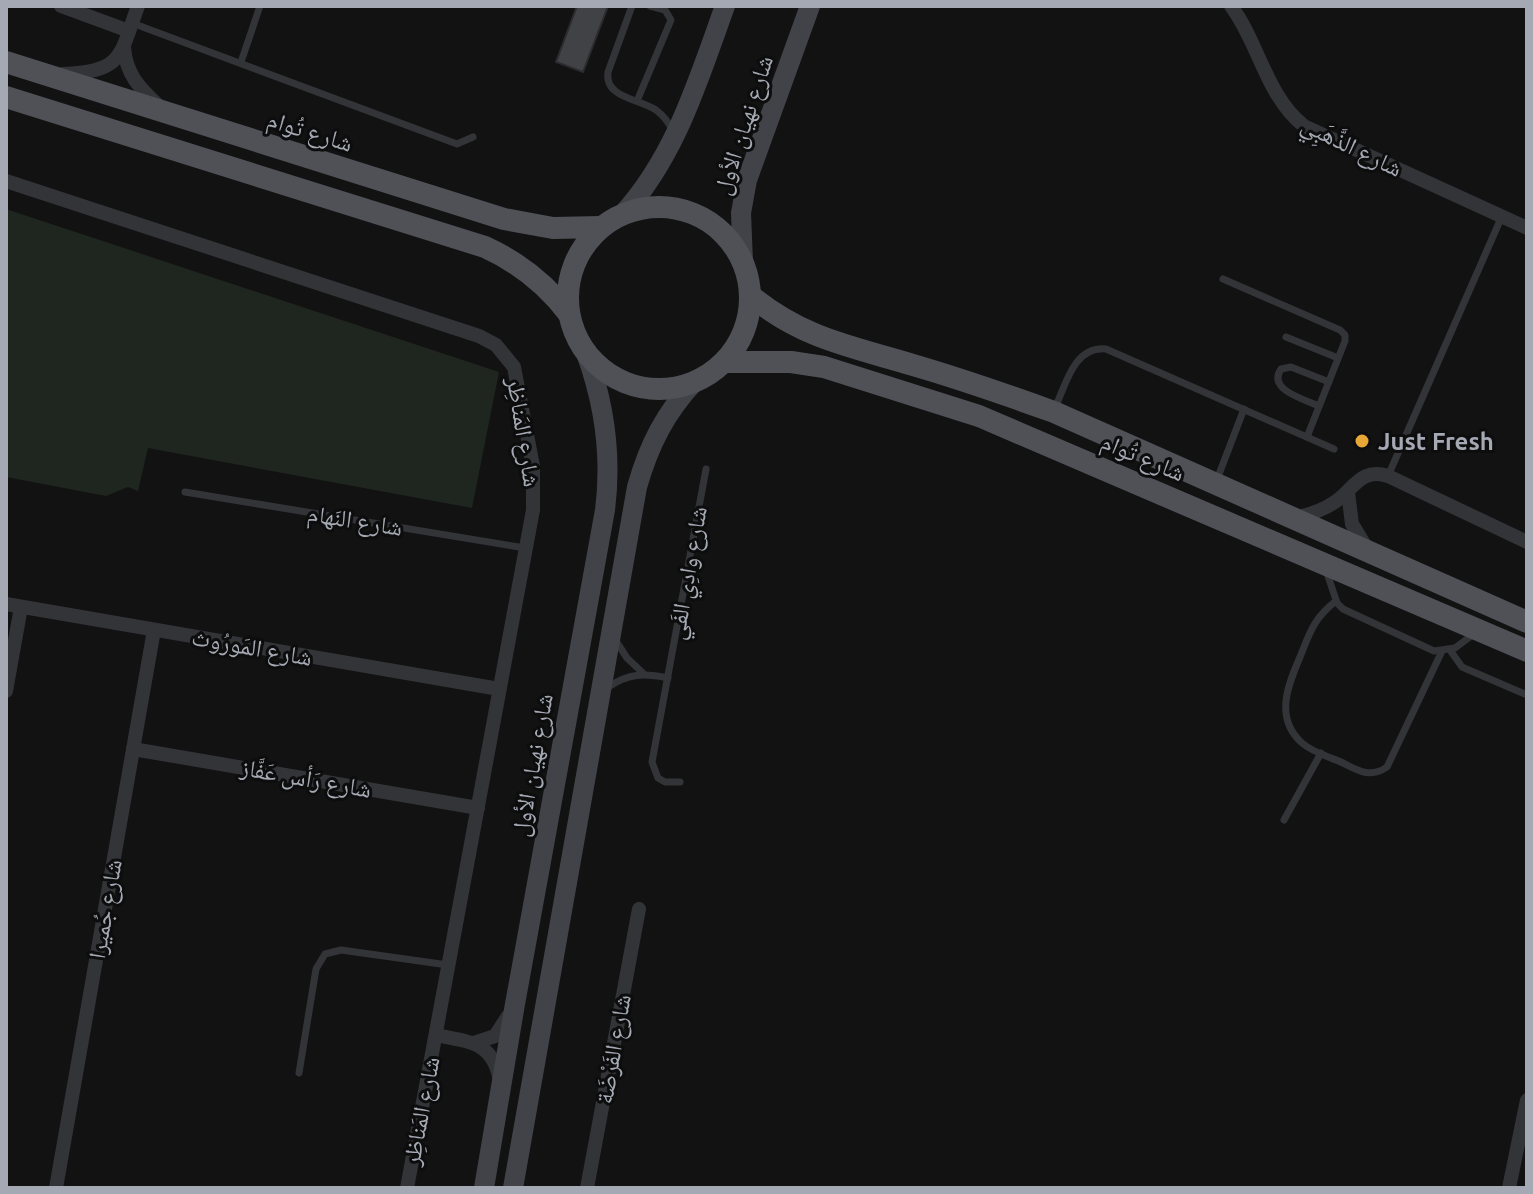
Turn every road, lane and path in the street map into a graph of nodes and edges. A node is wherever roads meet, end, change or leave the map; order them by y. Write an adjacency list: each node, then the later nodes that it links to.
1 (61, 6): 9 (street)
2 (138, 6): 9 (street)
3 (260, 6): 12 (lane)
4 (632, 6): 15 (lane)
5 (650, 6): 15 (lane)
6 (725, 6): 17 (main road)
7 (810, 6): 24 (main road, شارع نهيان الأول)
8 (1231, 6): 21 (street, شارع الذَّهَبِي)
9 (131, 27): 10 (street); 12 (lane)
10 (124, 46): 13 (street); 16 (street)
11 (6, 62): 13 (main road, شارع تُوام)
12 (241, 62): 18 (lane)
13 (47, 75): 16 (main road, شارع تُوام)
14 (6, 97): 27 (main road)
15 (637, 101): 17 (lane)
16 (166, 112): 22 (main road, شارع تُوام)
17 (676, 136): 20 (main road)
18 (473, 137)
19 (6, 181): 46 (street, شارع المَناظِر)
20 (622, 215): 22 (main road); 24 (main road)
21 (1502, 216): 23 (street, شارع الذَّهَبِي); 40 (lane)
22 (602, 227): 27 (main road)
23 (1527, 228)
24 (743, 262): 26 (main road)
25 (1223, 279): 30 (lane)
26 (751, 296): 31 (main road); 36 (main road, شارع تُوام)
27 (569, 314): 29 (main road)
28 (1286, 337): 30 (lane)
29 (586, 353): 32 (main road); 70 (main road, شارع نهيان الأول)
30 (1338, 358): 33 (lane)
31 (725, 362): 32 (main road); 48 (main road, شارع تُوام)
32 (695, 381): 53 (main road)
33 (1329, 382): 34 (lane); 34 (lane)
34 (1319, 406): 37 (lane)
35 (1244, 409): 36 (lane); 37 (lane); 41 (lane)
36 (1054, 412): 41 (main road, شارع تُوام)
37 (1307, 437): 38 (lane)
38 (1334, 449)
39 (706, 469): 58 (lane, شارع وادِي الفَي)
40 (1388, 476): 43 (street); 45 (street)
41 (1216, 484): 44 (main road, شارع تُوام)
42 (185, 492): 46 (lane, شارع النَهام)
43 (1348, 492): 44 (street); 47 (street)
44 (1294, 518): 47 (main road, شارع تُوام)
45 (1527, 542)
46 (525, 548): 59 (street, شارع المَناظِر)
47 (1369, 551): 51 (main road, شارع تُوام)
48 (1320, 560): 49 (lane); 54 (main road, شارع تُوام)
49 (1336, 601): 55 (lane); 64 (lane)
50 (14, 605): 52 (street, شارع المَورُوث); 60 (street)
51 (1527, 622)
52 (154, 630): 59 (street, شارع المَورُوث); 63 (street, شارع جُميرا)
53 (612, 630): 57 (lane); 61 (main road)
54 (1479, 630): 55 (lane); 56 (main road, شارع تُوام)
55 (1446, 650): 62 (lane); 64 (lane)
56 (1527, 651)
57 (643, 673): 58 (lane); 61 (lane)
58 (668, 678): 65 (lane, شارع وادِي الفَي)
59 (499, 689): 66 (street, شارع المَناظِر)
60 (6, 691)
61 (601, 694): 79 (main road)
62 (1527, 695)
63 (133, 749): 66 (street, شارع رَأس عَفَّاز); 76 (street, شارع جُميرا)
64 (1321, 753): 67 (lane)
65 (680, 782)
66 (478, 808): 69 (street, شارع المَناظِر)
67 (1284, 820)
68 (639, 909): 80 (street, شارع الفَرْضَة)
69 (448, 965): 71 (street, شارع المَناظِر); 73 (lane)
70 (515, 1004): 72 (street, شارع المَناظِر); 74 (main road, شارع نهيان الأول)
71 (436, 1035): 72 (street, شارع المَناظِر); 77 (street, شارع المَناظِر)
72 (474, 1043): 74 (street, شارع المَناظِر)
73 (299, 1073)
74 (501, 1089): 78 (main road, شارع نهيان الأول)
75 (1527, 1100): 81 (street)
76 (56, 1188)
77 (407, 1188)
78 (484, 1188)
79 (513, 1188)
80 (587, 1188)
81 (1509, 1188)

